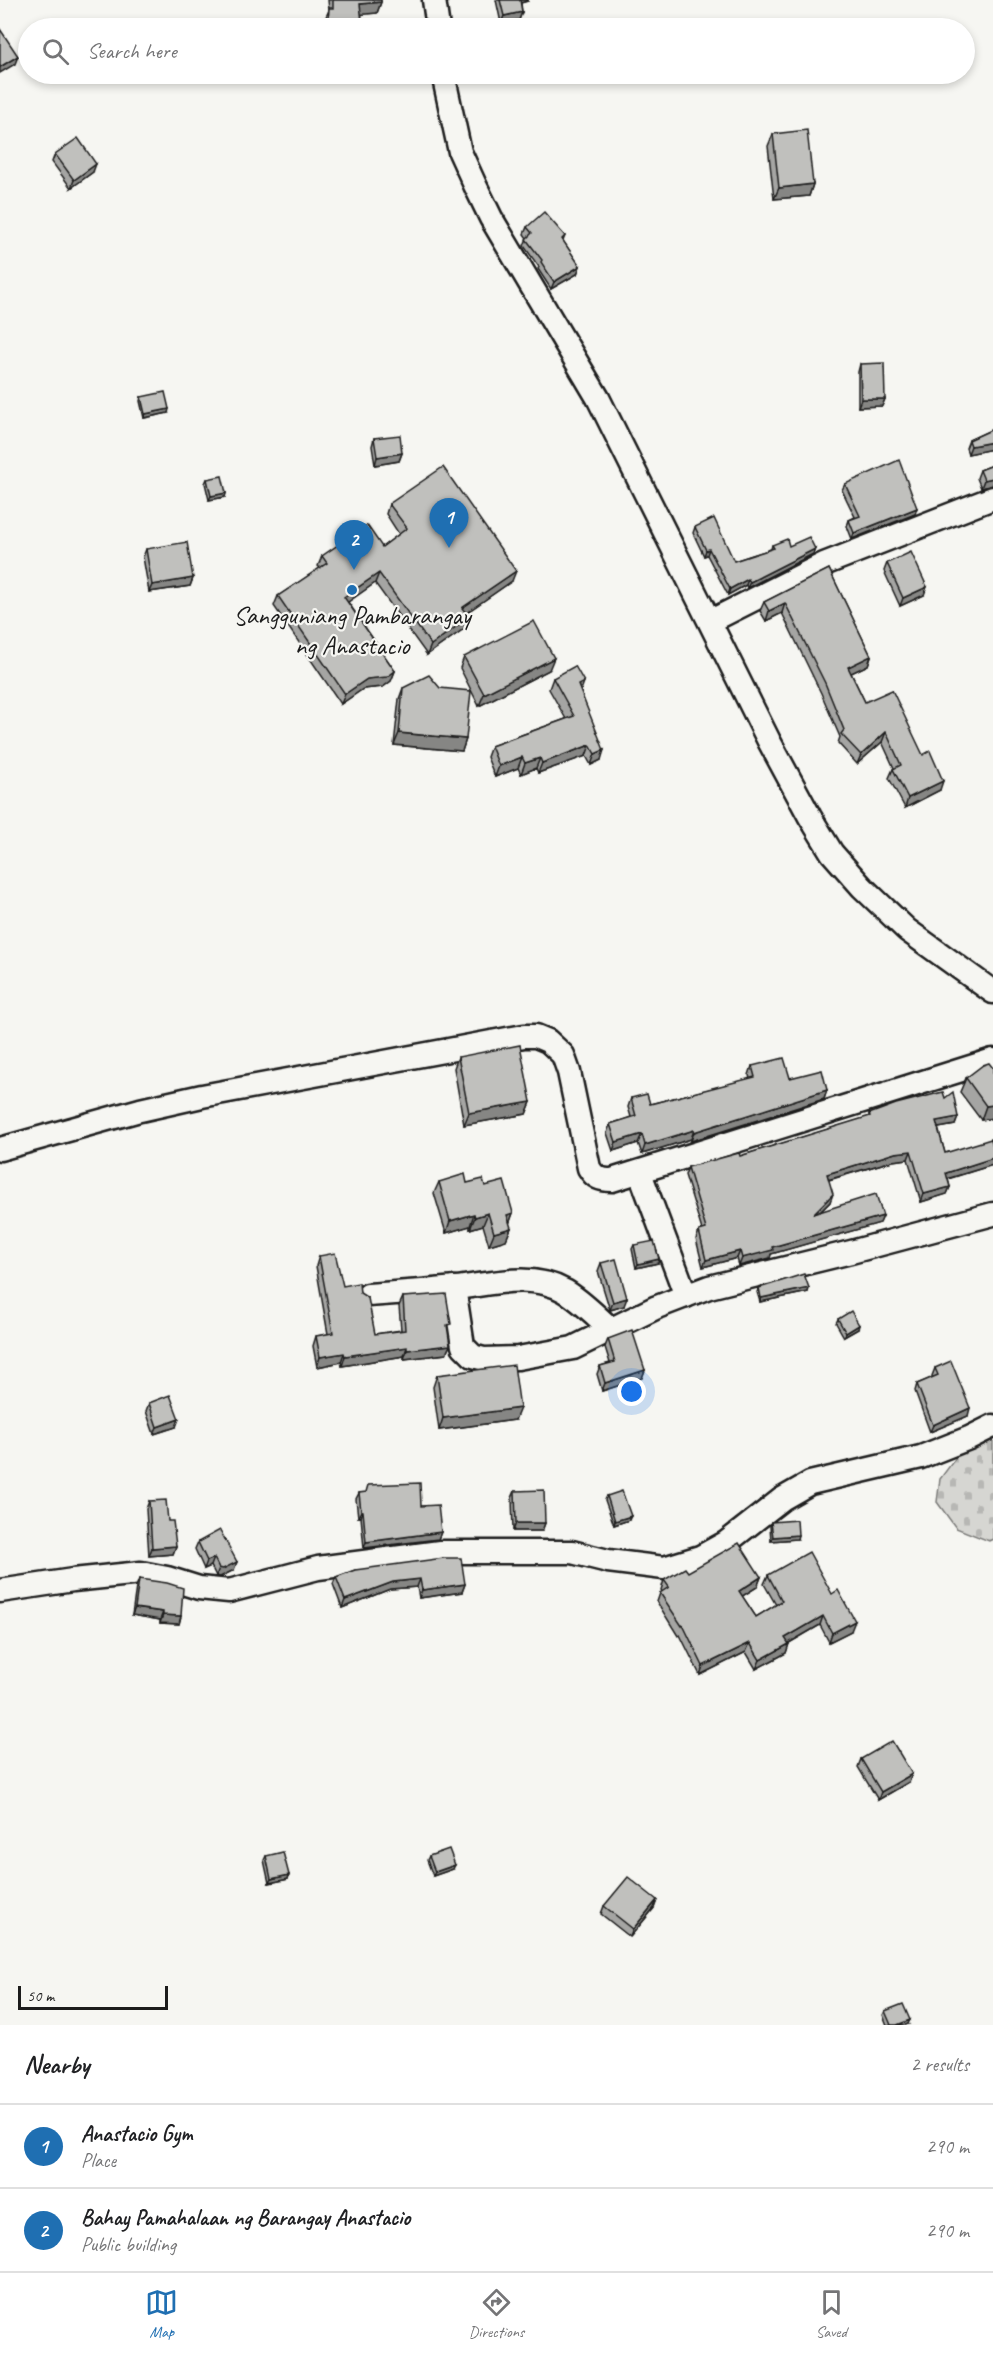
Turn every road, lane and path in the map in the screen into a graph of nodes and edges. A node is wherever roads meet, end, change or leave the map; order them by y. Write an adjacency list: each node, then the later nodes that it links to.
1 (434, 0): 2 (street)
2 (437, 18)
3 (445, 84): 5 (street)
4 (993, 498): 5 (street)
5 (711, 621): 6 (street)
6 (993, 992)
7 (993, 1060): 9 (street)
8 (0, 1149): 9 (street)
9 (640, 1173): 13 (street)
10 (993, 1214): 13 (street)
11 (454, 1288): 12 (street); 14 (street); 14 (street)
12 (368, 1295)
13 (686, 1296): 14 (street)
14 (611, 1329)
15 (993, 1426): 16 (street)
16 (0, 1592)

